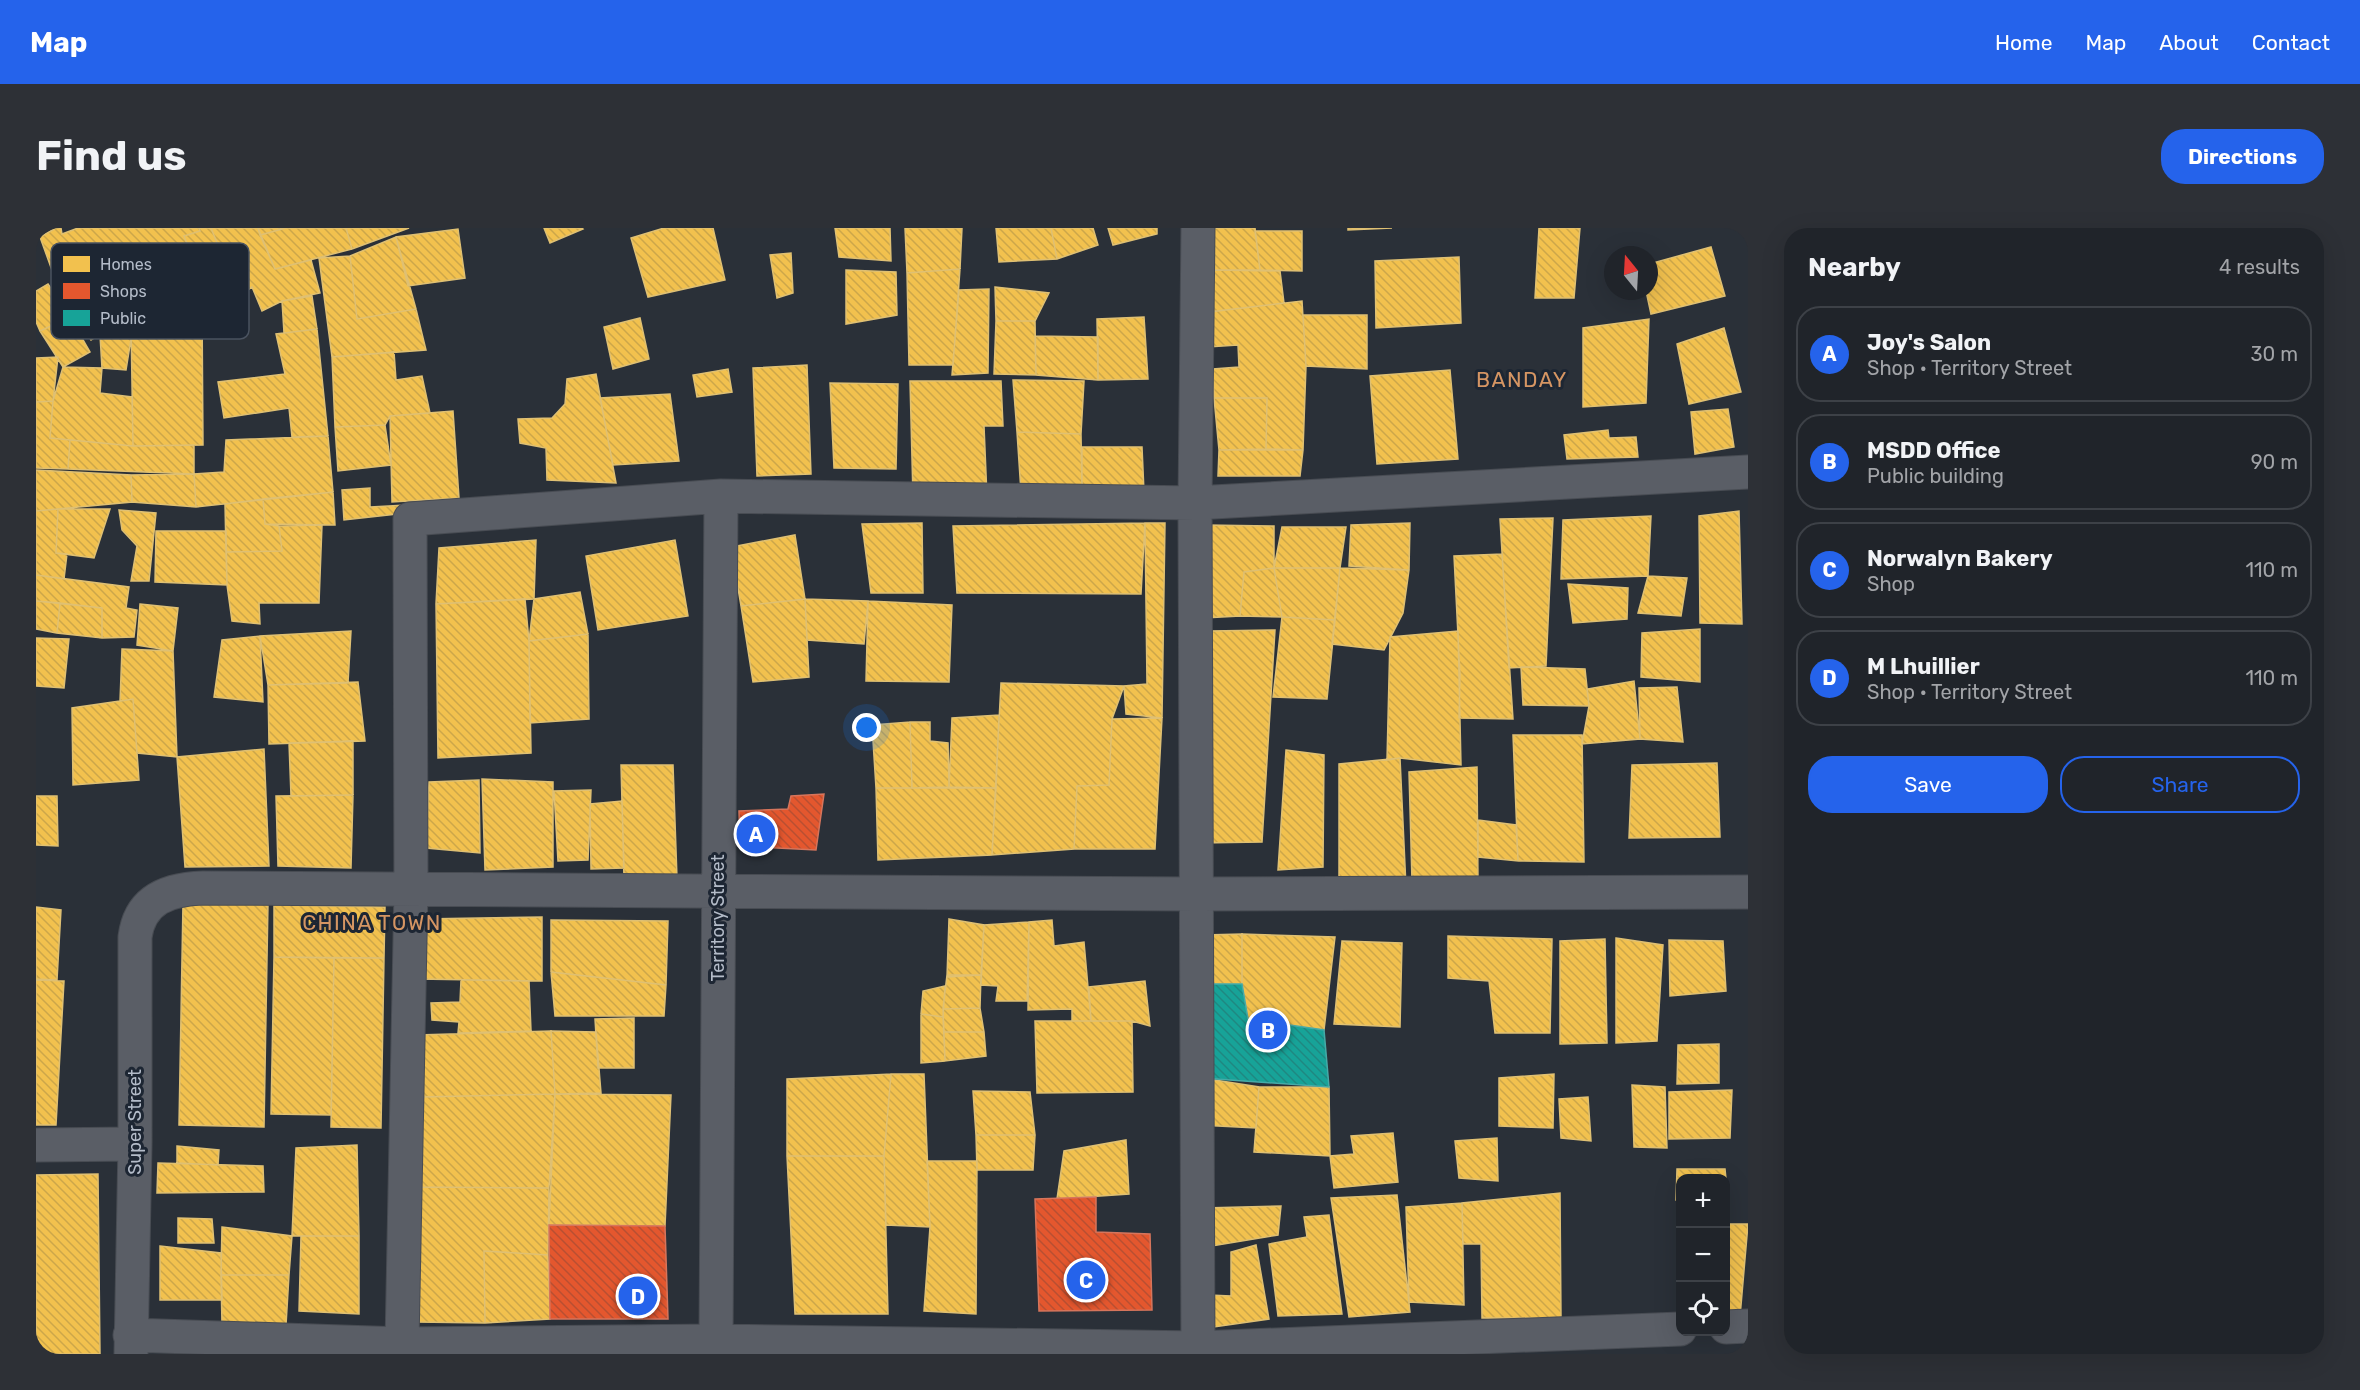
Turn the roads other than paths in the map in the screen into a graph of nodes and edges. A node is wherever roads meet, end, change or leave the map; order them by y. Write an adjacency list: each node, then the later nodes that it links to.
1 (1198, 228): 4 (street)
2 (1748, 472): 4 (street)
3 (721, 496): 4 (street); 5 (street); 6 (street, Territory Street)
4 (1195, 503): 8 (street)
5 (411, 889): 6 (street); 9 (street, Super Street); 15 (street)
6 (718, 892): 8 (street); 14 (street, Territory Street)
7 (1748, 892): 8 (street)
8 (1196, 894): 18 (street)
9 (135, 1144): 10 (street); 16 (street, Super Street)
10 (36, 1145)
11 (1748, 1326): 12 (street)
12 (1730, 1327)
13 (1676, 1329): 17 (street)
14 (716, 1341): 15 (street); 18 (street)
15 (402, 1344): 16 (street)
16 (130, 1345)
17 (1312, 1349): 18 (street)
18 (1198, 1351)

